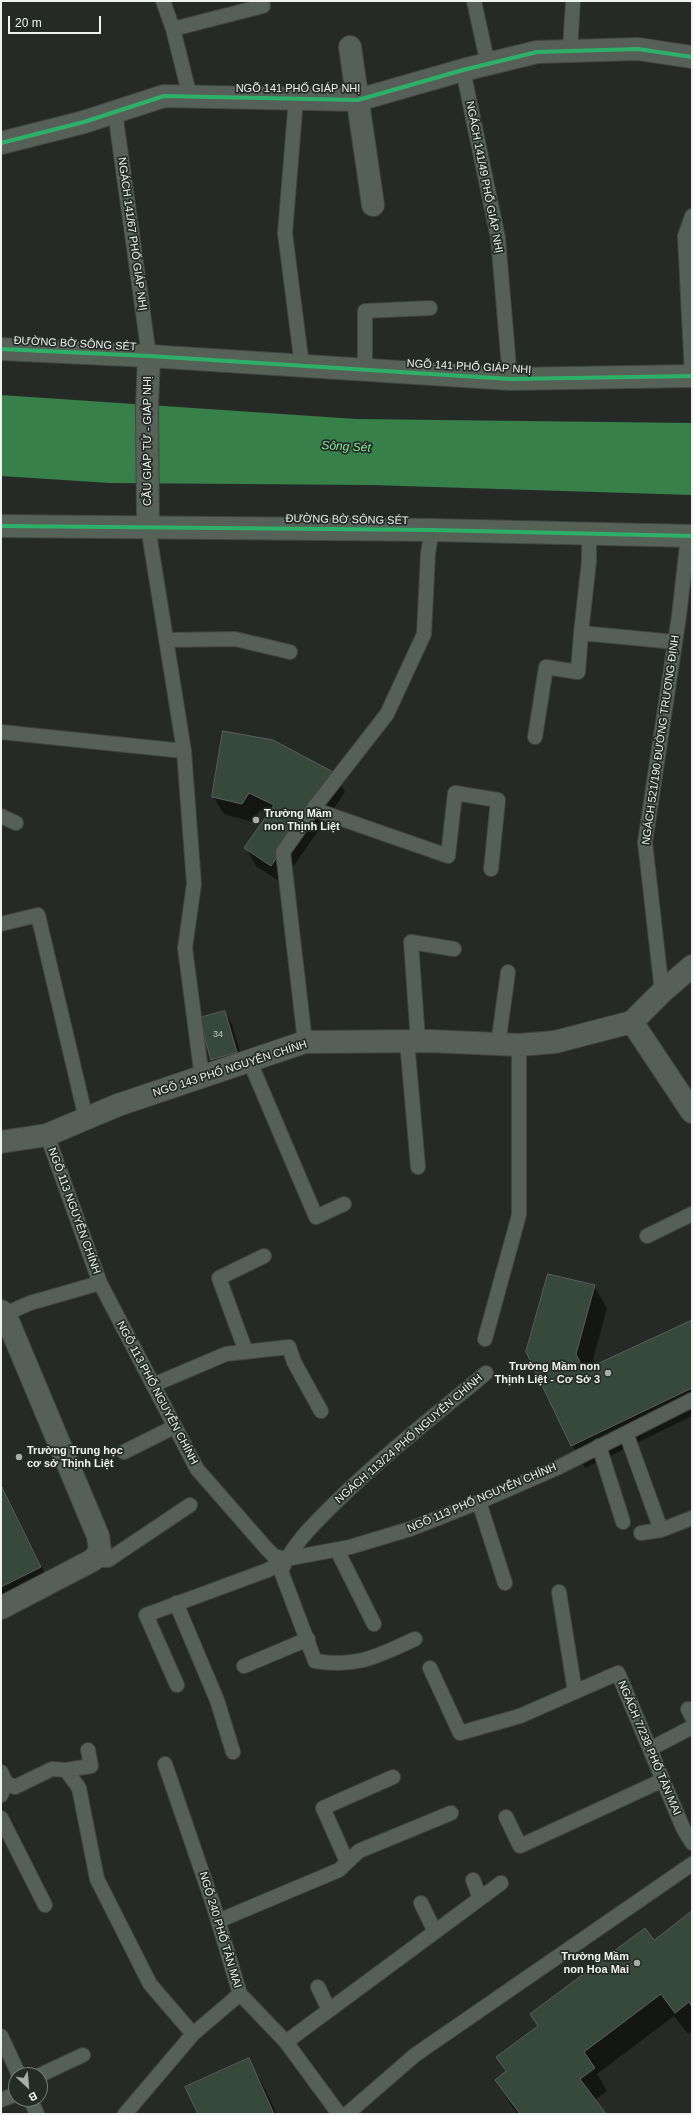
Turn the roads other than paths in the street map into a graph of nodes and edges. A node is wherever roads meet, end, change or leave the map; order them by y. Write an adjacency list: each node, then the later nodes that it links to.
1 (163, 1): 5 (lane)
2 (474, 1): 9 (lane)
3 (573, 1): 7 (lane)
4 (263, 6): 5 (lane)
5 (173, 28): 11 (lane)
6 (350, 47): 13 (street)
7 (570, 50): 8 (street, NGÕ 141 PHỐ GIÁP NHỊ); 9 (street, NGÕ 141 PHỐ GIÁP NHỊ)
8 (692, 57)
9 (488, 66): 10 (street, NGÕ 141 PHỐ GIÁP NHỊ)
10 (463, 70): 13 (street, NGÕ 141 PHỐ GIÁP NHỊ); 24 (lane, NGÁCH 141/49 PHỐ GIÁP NHỊ)
11 (190, 97): 12 (street, NGÕ 141 PHỐ GIÁP NHỊ); 14 (street, NGÕ 141 PHỐ GIÁP NHỊ)
12 (296, 99): 13 (street, NGÕ 141 PHỐ GIÁP NHỊ); 21 (lane)
13 (358, 100): 16 (street)
14 (115, 112): 15 (street, NGÕ 141 PHỐ GIÁP NHỊ); 20 (lane, NGÁCH 141/67 PHỐ GIÁP NHỊ)
15 (1, 143)
16 (373, 205)
17 (692, 216): 23 (lane)
18 (430, 308): 22 (lane)
19 (1, 349): 20 (street, ĐƯỜNG BỜ SÔNG SÉT)
20 (149, 356): 21 (street, NGÕ 141 PHỐ GIÁP NHỊ); 26 (street, CẦU GIÁP TỨ - GIÁP NHỊ)
21 (302, 366): 22 (street, NGÕ 141 PHỐ GIÁP NHỊ)
22 (365, 370): 24 (street, NGÕ 141 PHỐ GIÁP NHỊ)
23 (692, 376): 24 (street, NGÕ 141 PHỐ GIÁP NHỊ)
24 (510, 379)
25 (1, 526): 26 (street, ĐƯỜNG BỜ SÔNG SÉT)
26 (148, 527): 27 (street, ĐƯỜNG BỜ SÔNG SÉT); 32 (lane)
27 (432, 530): 28 (street, ĐƯỜNG BỜ SÔNG SÉT); 38 (lane)
28 (589, 534): 29 (street, ĐƯỜNG BỜ SÔNG SÉT); 31 (lane)
29 (690, 536): 30 (lane, NGÁCH 521/190 ĐƯỜNG TRƯƠNG ĐỊNH)
30 (686, 617): 33 (lane, NGÁCH 521/190 ĐƯỜNG TRƯƠNG ĐỊNH)
31 (581, 633): 33 (lane); 36 (lane)
32 (166, 640): 34 (lane); 37 (lane)
33 (675, 642): 46 (lane, NGÁCH 521/190 ĐƯỜNG TRƯƠNG ĐỊNH)
34 (290, 652)
35 (1, 732): 37 (lane)
36 (535, 737)
37 (184, 750): 52 (lane)
38 (313, 810): 41 (lane); 49 (lane)
39 (1, 816): 40 (lane)
40 (16, 823)
41 (491, 869)
42 (1, 924): 54 (lane)
43 (454, 949): 48 (lane)
44 (692, 966): 46 (street)
45 (508, 972): 50 (lane)
46 (662, 992): 47 (street)
47 (632, 1022): 50 (street, NGÕ 143 PHỐ NGUYỄN CHÍNH); 53 (street)
48 (412, 1041): 49 (street, NGÕ 143 PHỐ NGUYỄN CHÍNH); 50 (street, NGÕ 143 PHỐ NGUYỄN CHÍNH); 57 (lane)
49 (305, 1042): 51 (street, NGÕ 143 PHỐ NGUYỄN CHÍNH)
50 (508, 1045): 64 (lane)
51 (250, 1062): 52 (street, NGÕ 143 PHỐ NGUYỄN CHÍNH); 58 (lane)
52 (202, 1078): 54 (street, NGÕ 143 PHỐ NGUYỄN CHÍNH)
53 (692, 1112)
54 (86, 1119): 55 (street, NGÕ 143 PHỐ NGUYỄN CHÍNH)
55 (47, 1135): 56 (street, NGÕ 143 PHỐ NGUYỄN CHÍNH); 62 (lane, NGÕ 113 NGUYỄN CHÍNH)
56 (1, 1142)
57 (418, 1167)
58 (344, 1204)
59 (692, 1214): 60 (lane)
60 (647, 1236)
61 (264, 1256): 65 (lane)
62 (100, 1283): 63 (lane, NGÕ 113 NGUYỄN CHÍNH); 67 (lane, NGÕ 113 PHỐ NGUYỄN CHÍNH)
63 (3, 1313): 82 (street)
64 (485, 1339)
65 (246, 1352): 67 (lane); 69 (lane)
66 (486, 1373): 81 (lane, NGÁCH 113/24 PHỐ NGUYỄN CHÍNH)
67 (153, 1385): 70 (lane, NGÕ 113 PHỐ NGUYỄN CHÍNH)
68 (691, 1402): 71 (lane, NGÕ 113 PHỐ NGUYỄN CHÍNH)
69 (322, 1411)
70 (174, 1427): 73 (lane); 81 (lane, NGÕ 113 PHỐ NGUYỄN CHÍNH)
71 (626, 1433): 72 (lane, NGÕ 113 PHỐ NGUYỄN CHÍNH); 78 (lane)
72 (599, 1446): 74 (lane, NGÕ 113 PHỐ NGUYỄN CHÍNH); 77 (lane)
73 (124, 1452)
74 (479, 1502): 80 (lane, NGÕ 113 PHỐ NGUYỄN CHÍNH); 83 (lane)
75 (190, 1505): 82 (lane)
76 (692, 1518): 78 (lane)
77 (623, 1522)
78 (661, 1530): 79 (lane)
79 (641, 1533)
80 (337, 1550): 81 (lane, NGÕ 113 PHỐ NGUYỄN CHÍNH); 87 (lane)
81 (286, 1559): 85 (lane); 88 (lane)
82 (93, 1560): 86 (street)
83 (505, 1583)
84 (559, 1592): 93 (lane)
85 (176, 1603): 92 (lane); 97 (lane)
86 (1, 1608)
87 (374, 1624)
88 (308, 1639): 89 (lane); 90 (lane)
89 (415, 1639)
90 (244, 1666)
91 (430, 1668): 93 (lane, NGÁCH 7/238 PHỐ TÂN MAI)
92 (177, 1685)
93 (575, 1692): 95 (lane, NGÁCH 7/238 PHỐ TÂN MAI)
94 (692, 1727): 95 (lane)
95 (650, 1749): 101 (lane, NGÁCH 7/238 PHỐ TÂN MAI)
96 (88, 1750): 99 (lane)
97 (233, 1752)
98 (165, 1764): 115 (lane, NGÕ 240 PHỐ TÂN MAI)
99 (66, 1770): 102 (lane); 120 (lane)
100 (393, 1777): 108 (lane)
101 (663, 1780): 104 (lane); 106 (lane, NGÁCH 7/238 PHỐ TÂN MAI)
102 (3, 1783)
103 (451, 1813): 108 (lane)
104 (506, 1816)
105 (1, 1818): 114 (lane)
106 (687, 1824): 107 (lane, NGÁCH 7/238 PHỐ TÂN MAI)
107 (692, 1843)
108 (347, 1862): 115 (lane)
109 (692, 1864): 128 (lane)
110 (473, 1880): 112 (lane)
111 (501, 1884): 112 (lane)
112 (480, 1898): 116 (lane)
113 (421, 1903): 116 (lane)
114 (45, 1904)
115 (218, 1921): 118 (lane, NGÕ 240 PHỐ TÂN MAI)
116 (435, 1932): 119 (lane)
117 (318, 1987): 119 (lane)
118 (240, 1994): 120 (lane); 122 (lane, NGÕ 240 PHỐ TÂN MAI)
119 (329, 2010): 122 (lane)
120 (193, 2034): 126 (lane)
121 (1, 2036): 124 (lane)
122 (286, 2042): 127 (lane, NGÕ 240 PHỐ TÂN MAI)
123 (83, 2055): 125 (lane)
124 (15, 2067)
125 (48, 2071)
126 (125, 2114)
127 (339, 2114)
128 (348, 2114)

